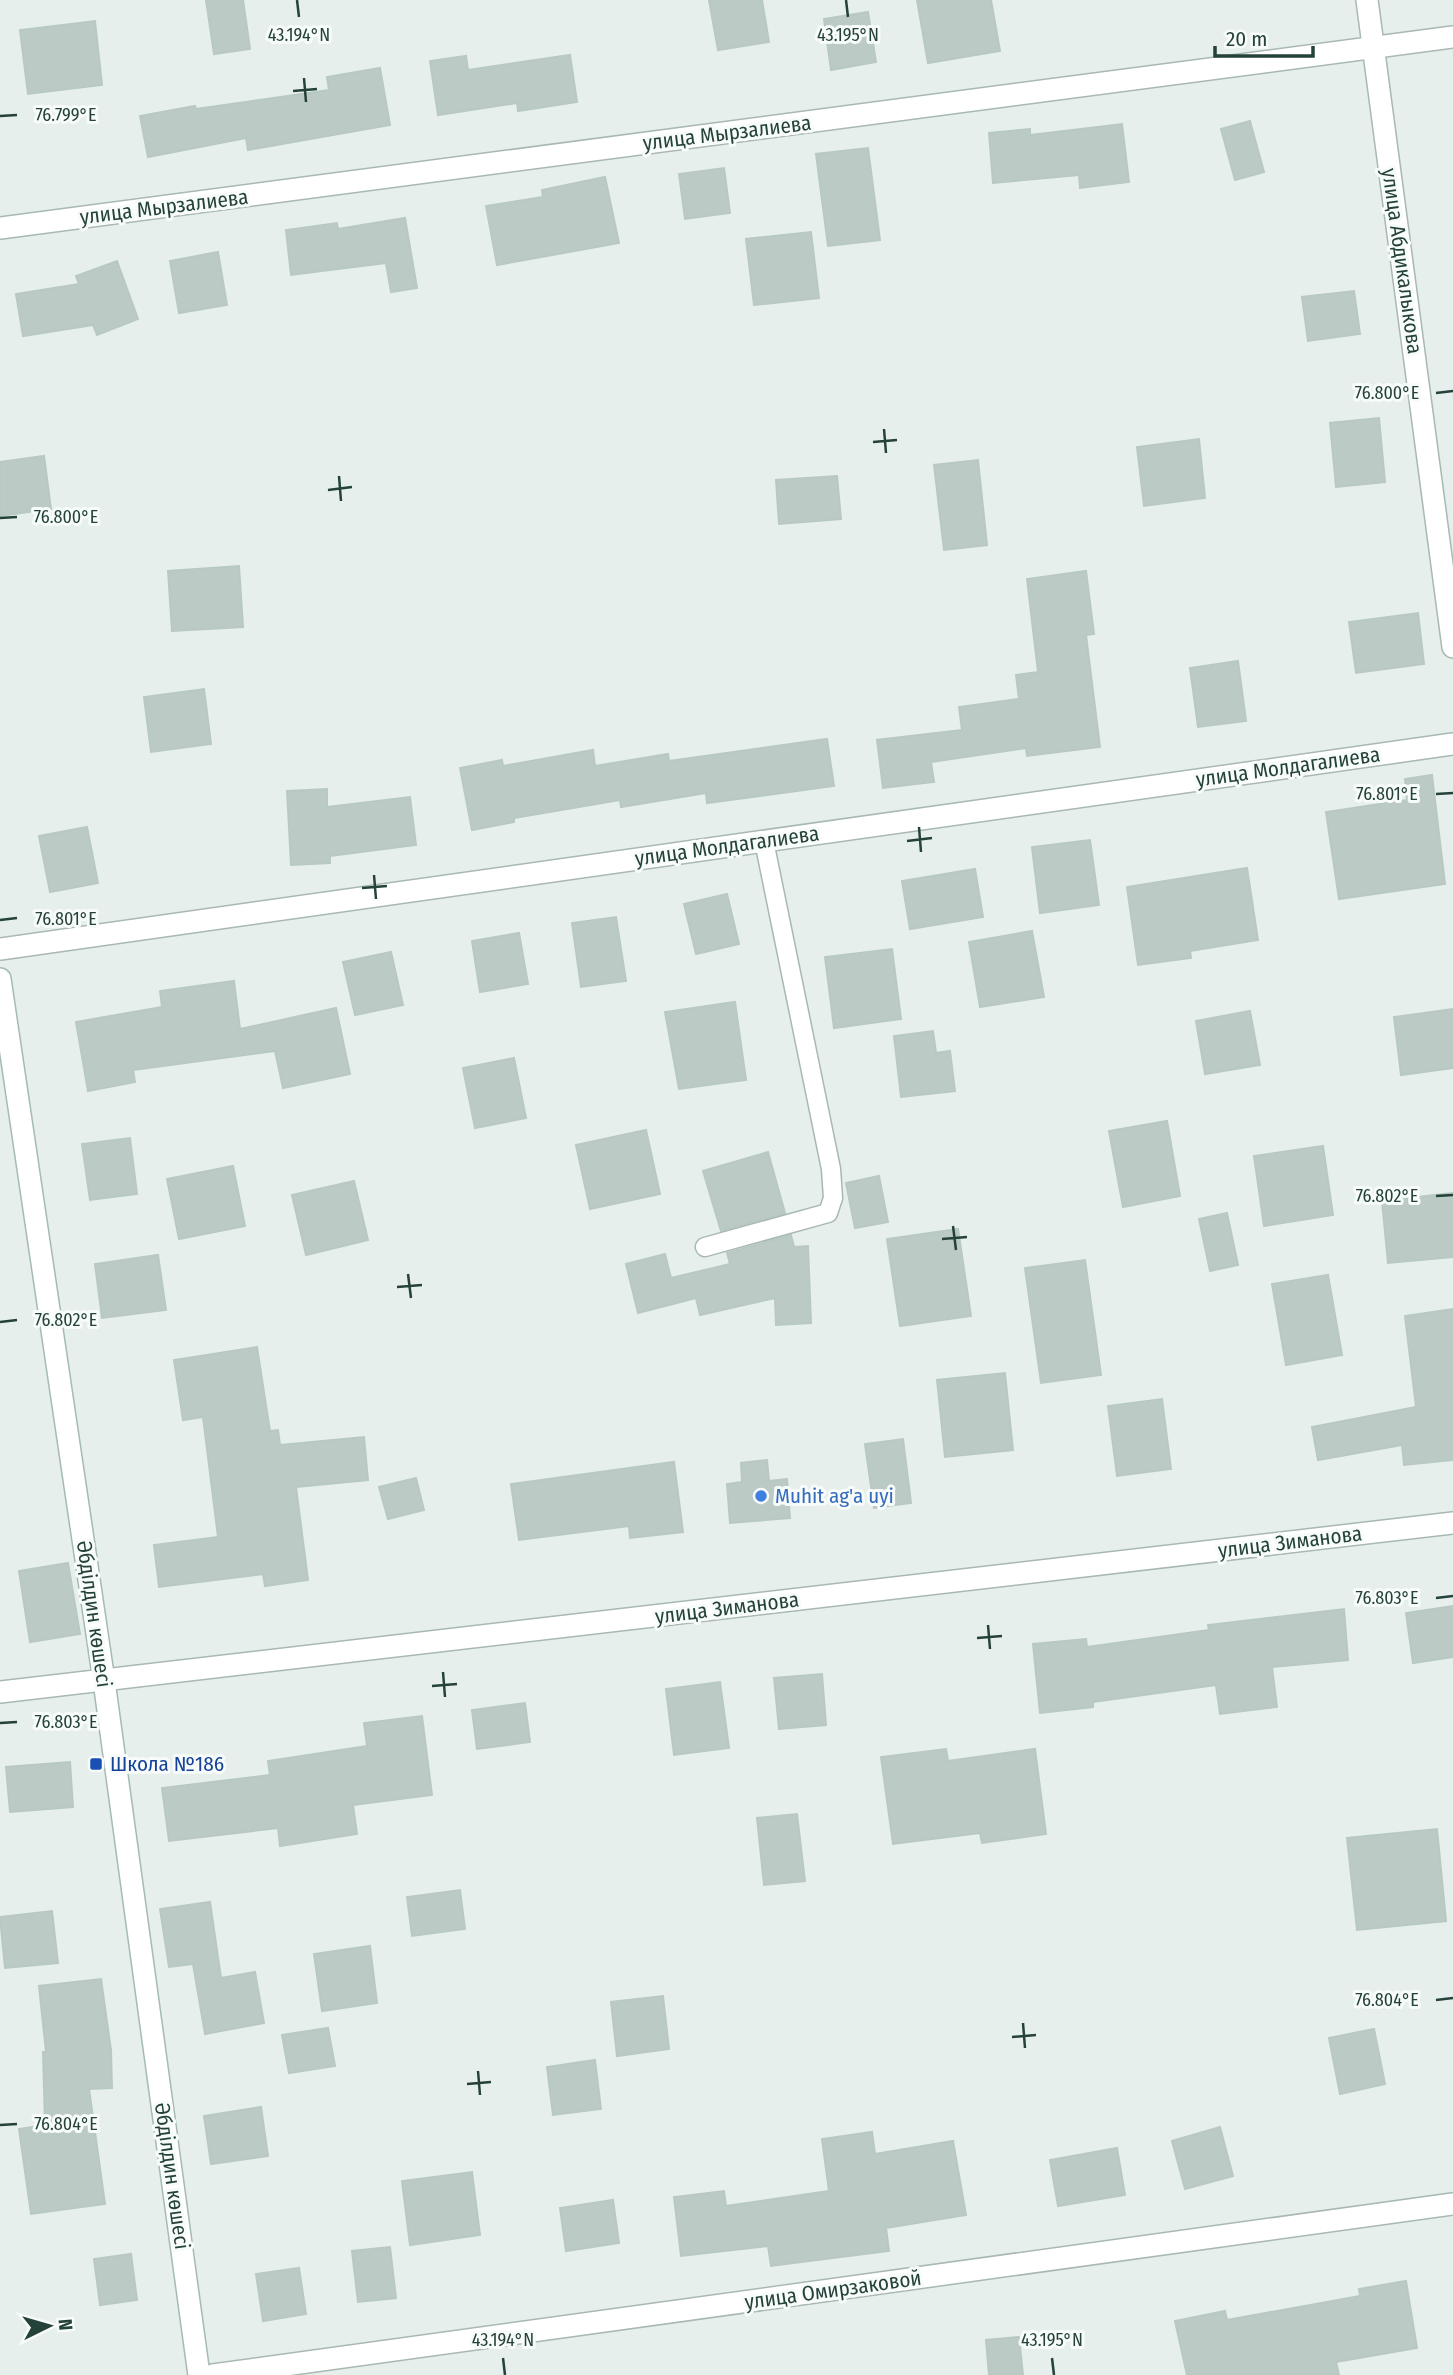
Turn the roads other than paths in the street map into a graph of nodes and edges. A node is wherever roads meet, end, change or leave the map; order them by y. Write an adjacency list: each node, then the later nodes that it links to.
1 (1367, 0): 3 (street, улица Абдикалыкова)
2 (1453, 37): 3 (street, улица Мырзалиева)
3 (1373, 48): 4 (street, улица Мырзалиева); 5 (street, улица Абдикалыкова)
4 (0, 228)
5 (1453, 647)
6 (1453, 744): 7 (street, улица Молдагалиева)
7 (764, 841): 8 (street, улица Молдагалиева); 10 (lane)
8 (0, 949)
9 (0, 979): 12 (street, Әбділдин көшесі)
10 (705, 1247)
11 (1453, 1523): 12 (street, улица Зиманова)
12 (104, 1681): 13 (street, улица Зиманова); 15 (street, Әбділдин көшесі)
13 (0, 1692)
14 (1453, 2204): 16 (street, улица Омирзаковой)
15 (199, 2375)
16 (213, 2375)

